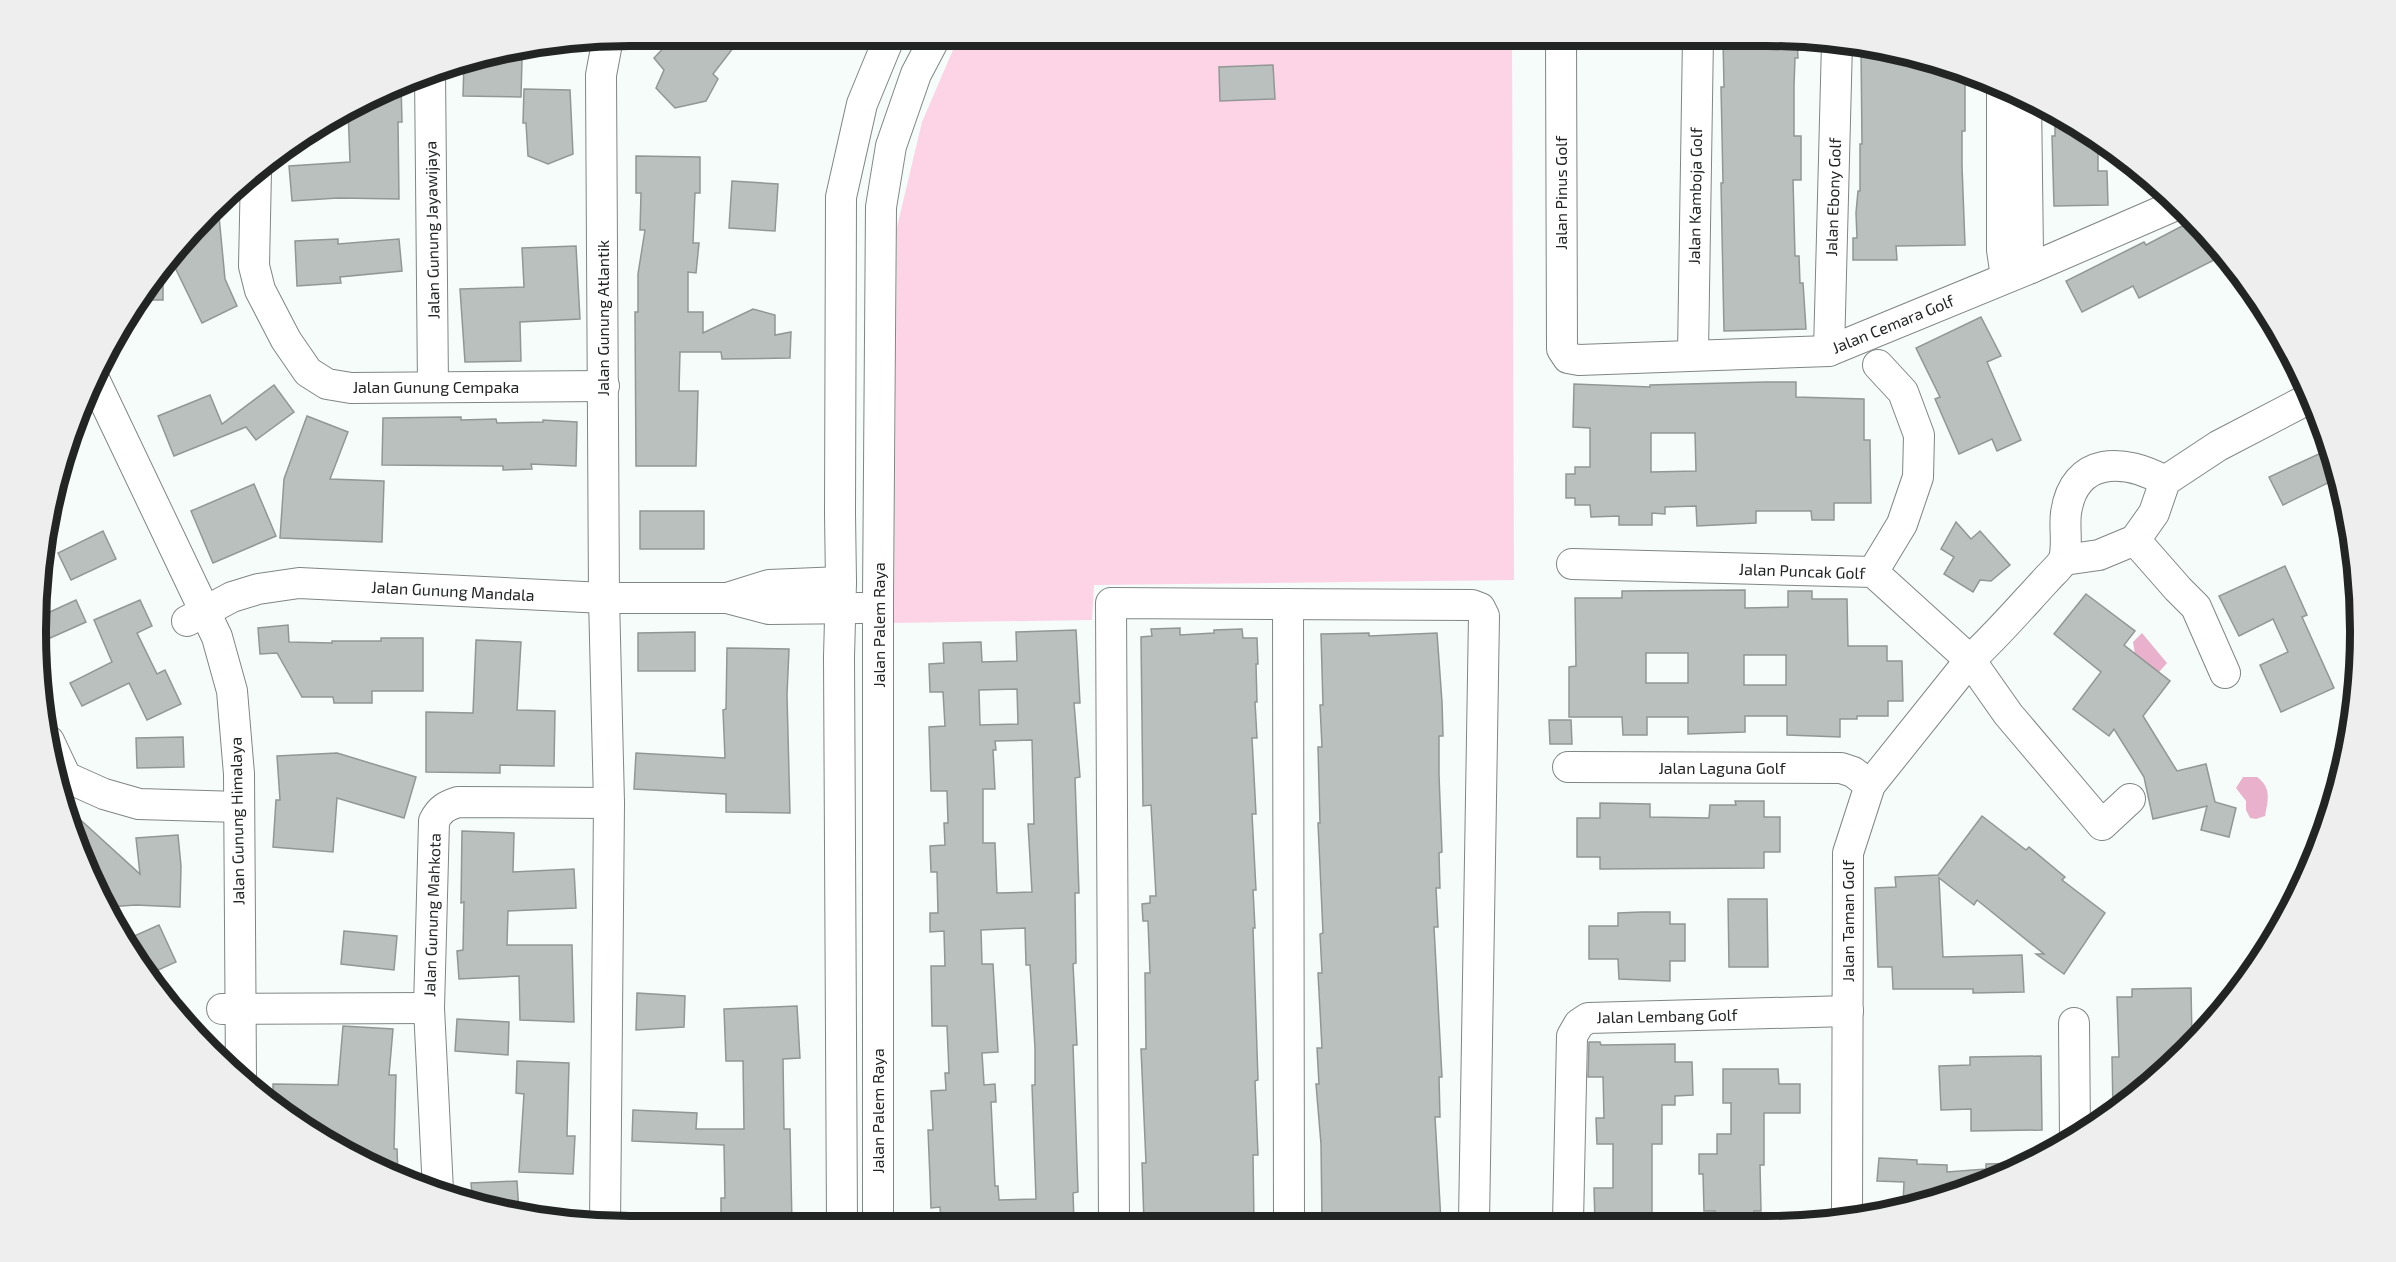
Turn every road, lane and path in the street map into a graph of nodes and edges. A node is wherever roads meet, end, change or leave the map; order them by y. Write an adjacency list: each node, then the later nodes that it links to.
1 (886, 46): 27 (street)
2 (931, 46): 29 (street, Jalan Palem Raya)
3 (1561, 46): 13 (street, Jalan Pinus Golf)
4 (1698, 46): 15 (street, Jalan Kamboja Golf)
5 (606, 47): 17 (street, Jalan Gunung Atlantik)
6 (1837, 52): 14 (street, Jalan Ebony Golf)
7 (430, 83): 18 (street, Jalan Gunung Jayawijaya)
8 (2002, 97): 12 (street)
9 (2026, 108): 12 (street)
10 (256, 184): 18 (street, Jalan Gunung Cempaka)
11 (2167, 208): 12 (street, Jalan Cemara Golf)
12 (2018, 272): 14 (street, Jalan Cemara Golf)
13 (1562, 349): 15 (street, Jalan Cemara Golf)
14 (1829, 351): 15 (street, Jalan Cemara Golf)
15 (1693, 354)
16 (1878, 365): 26 (street)
17 (604, 386): 18 (street, Jalan Gunung Cempaka); 28 (street, Jalan Gunung Atlantik)
18 (433, 387)
19 (99, 390): 31 (street, Jalan Gunung Himalaya)
20 (2303, 402): 22 (street)
21 (89, 414): 31 (street, Jalan Gunung Himalaya)
22 (2165, 481): 23 (street); 24 (street)
23 (2135, 540): 24 (street); 35 (street)
24 (2064, 560): 34 (street)
25 (1572, 564): 26 (street, Jalan Puncak Golf)
26 (1873, 572): 34 (street, Jalan Puncak Golf)
27 (841, 595): 28 (street, Jalan Gunung Mandala); 29 (street, Jalan Gunung Mandala); 33 (street)
28 (604, 598): 31 (street, Jalan Gunung Mandala); 40 (street)
29 (878, 598): 32 (street, Jalan Palem Raya)
30 (1288, 604): 54 (street); 55 (street); 56 (street)
31 (196, 616): 41 (street, Jalan Gunung Himalaya)
32 (878, 656): 33 (street); 53 (street, Jalan Palem Raya)
33 (839, 657): 52 (street)
34 (1970, 660): 38 (street, Jalan Taman Golf); 39 (street, Jalan Puncak Golf)
35 (2225, 673)
36 (1568, 767): 38 (street, Jalan Laguna Golf)
37 (64, 773): 41 (street)
38 (1870, 784): 44 (street, Jalan Taman Golf)
39 (2130, 799)
40 (609, 803): 42 (street, Jalan Gunung Mahkota); 51 (street)
41 (229, 807): 43 (street, Jalan Gunung Himalaya)
42 (429, 1008): 43 (street); 49 (street, Jalan Gunung Mahkota)
43 (230, 1009): 46 (street, Jalan Gunung Himalaya); 47 (street, Jalan Gunung Himalaya)
44 (1848, 1011): 50 (street, Jalan Taman Golf); 57 (street, Jalan Lembang Golf)
45 (2074, 1023): 48 (street)
46 (222, 1048)
47 (239, 1063)
48 (2075, 1126)
49 (438, 1182)
50 (1847, 1209)
51 (605, 1215)
52 (842, 1216)
53 (878, 1216)
54 (1114, 1216)
55 (1289, 1216)
56 (1474, 1216)
57 (1568, 1216)

